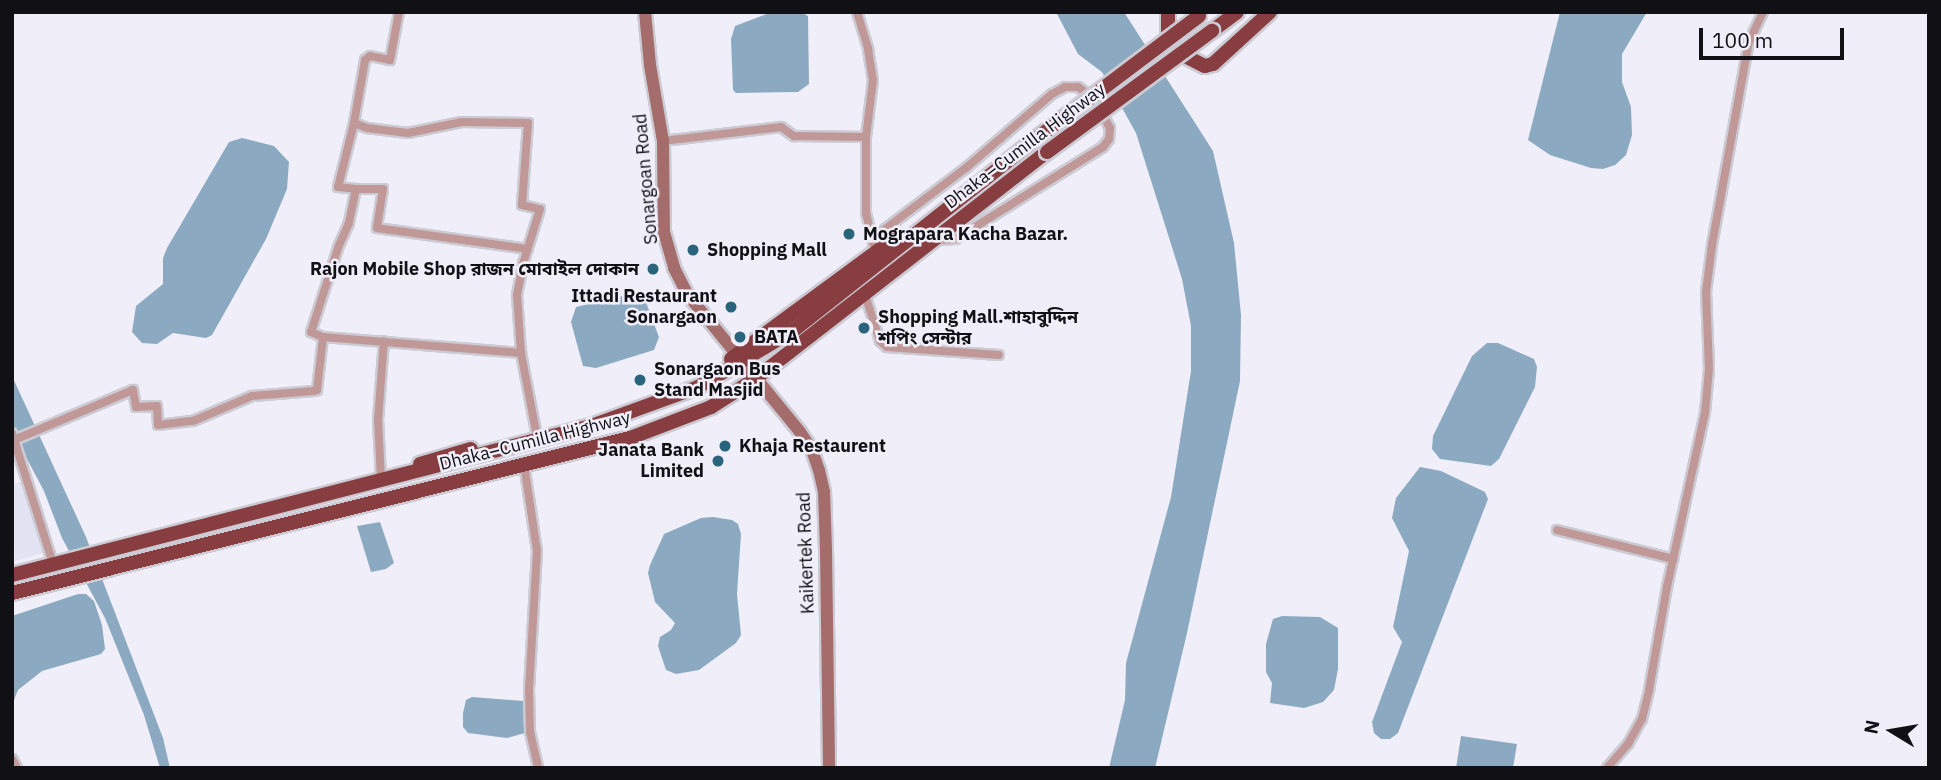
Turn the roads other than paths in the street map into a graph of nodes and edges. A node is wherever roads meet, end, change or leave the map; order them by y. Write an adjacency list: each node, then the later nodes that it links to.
1 (399, 12): 9 (street)
2 (645, 12): 11 (main road, Sonargoan Road)
3 (857, 12): 10 (street)
4 (1168, 12): 6 (highway)
5 (1237, 12): 14 (highway, Dhaka–Cumilla Highway, bridge)
6 (1270, 12)
7 (1763, 12): 30 (street)
8 (1202, 14): 12 (highway, Dhaka–Cumilla Highway, bridge)
9 (354, 123): 13 (street); 16 (street)
10 (866, 137): 11 (street); 15 (street)
11 (663, 141): 22 (main road, Sonargoan Road)
12 (973, 187): 15 (highway); 22 (highway, Dhaka–Cumilla Highway)
13 (356, 189): 16 (street); 18 (street)
14 (933, 240): 15 (street); 17 (highway, Dhaka–Cumilla Highway)
15 (874, 246): 22 (highway)
16 (528, 249): 20 (street)
17 (865, 295): 21 (street); 23 (highway, Dhaka–Cumilla Highway)
18 (323, 337): 19 (street); 25 (street)
19 (384, 341): 20 (street); 28 (street)
20 (521, 353): 24 (street)
21 (999, 355)
22 (739, 359): 23 (main road, Kaikertek Road); 24 (highway); 27 (highway, Dhaka–Cumilla Highway)
23 (755, 379): 26 (highway, Dhaka–Cumilla Highway); 37 (main road, Kaikertek Road)
24 (536, 432): 27 (highway)
25 (13, 436): 31 (street)
26 (524, 464): 33 (highway, Dhaka–Cumilla Highway); 36 (street)
27 (401, 475): 28 (highway, Dhaka–Cumilla Highway)
28 (381, 479): 31 (highway, Dhaka–Cumilla Highway)
29 (1557, 530): 30 (street)
30 (1673, 559): 38 (street)
31 (59, 563): 32 (highway, Dhaka–Cumilla Highway)
32 (17, 573)
33 (12, 593)
34 (12, 759): 35 (street)
35 (17, 768)
36 (538, 768)
37 (829, 768)
38 (1607, 768)

